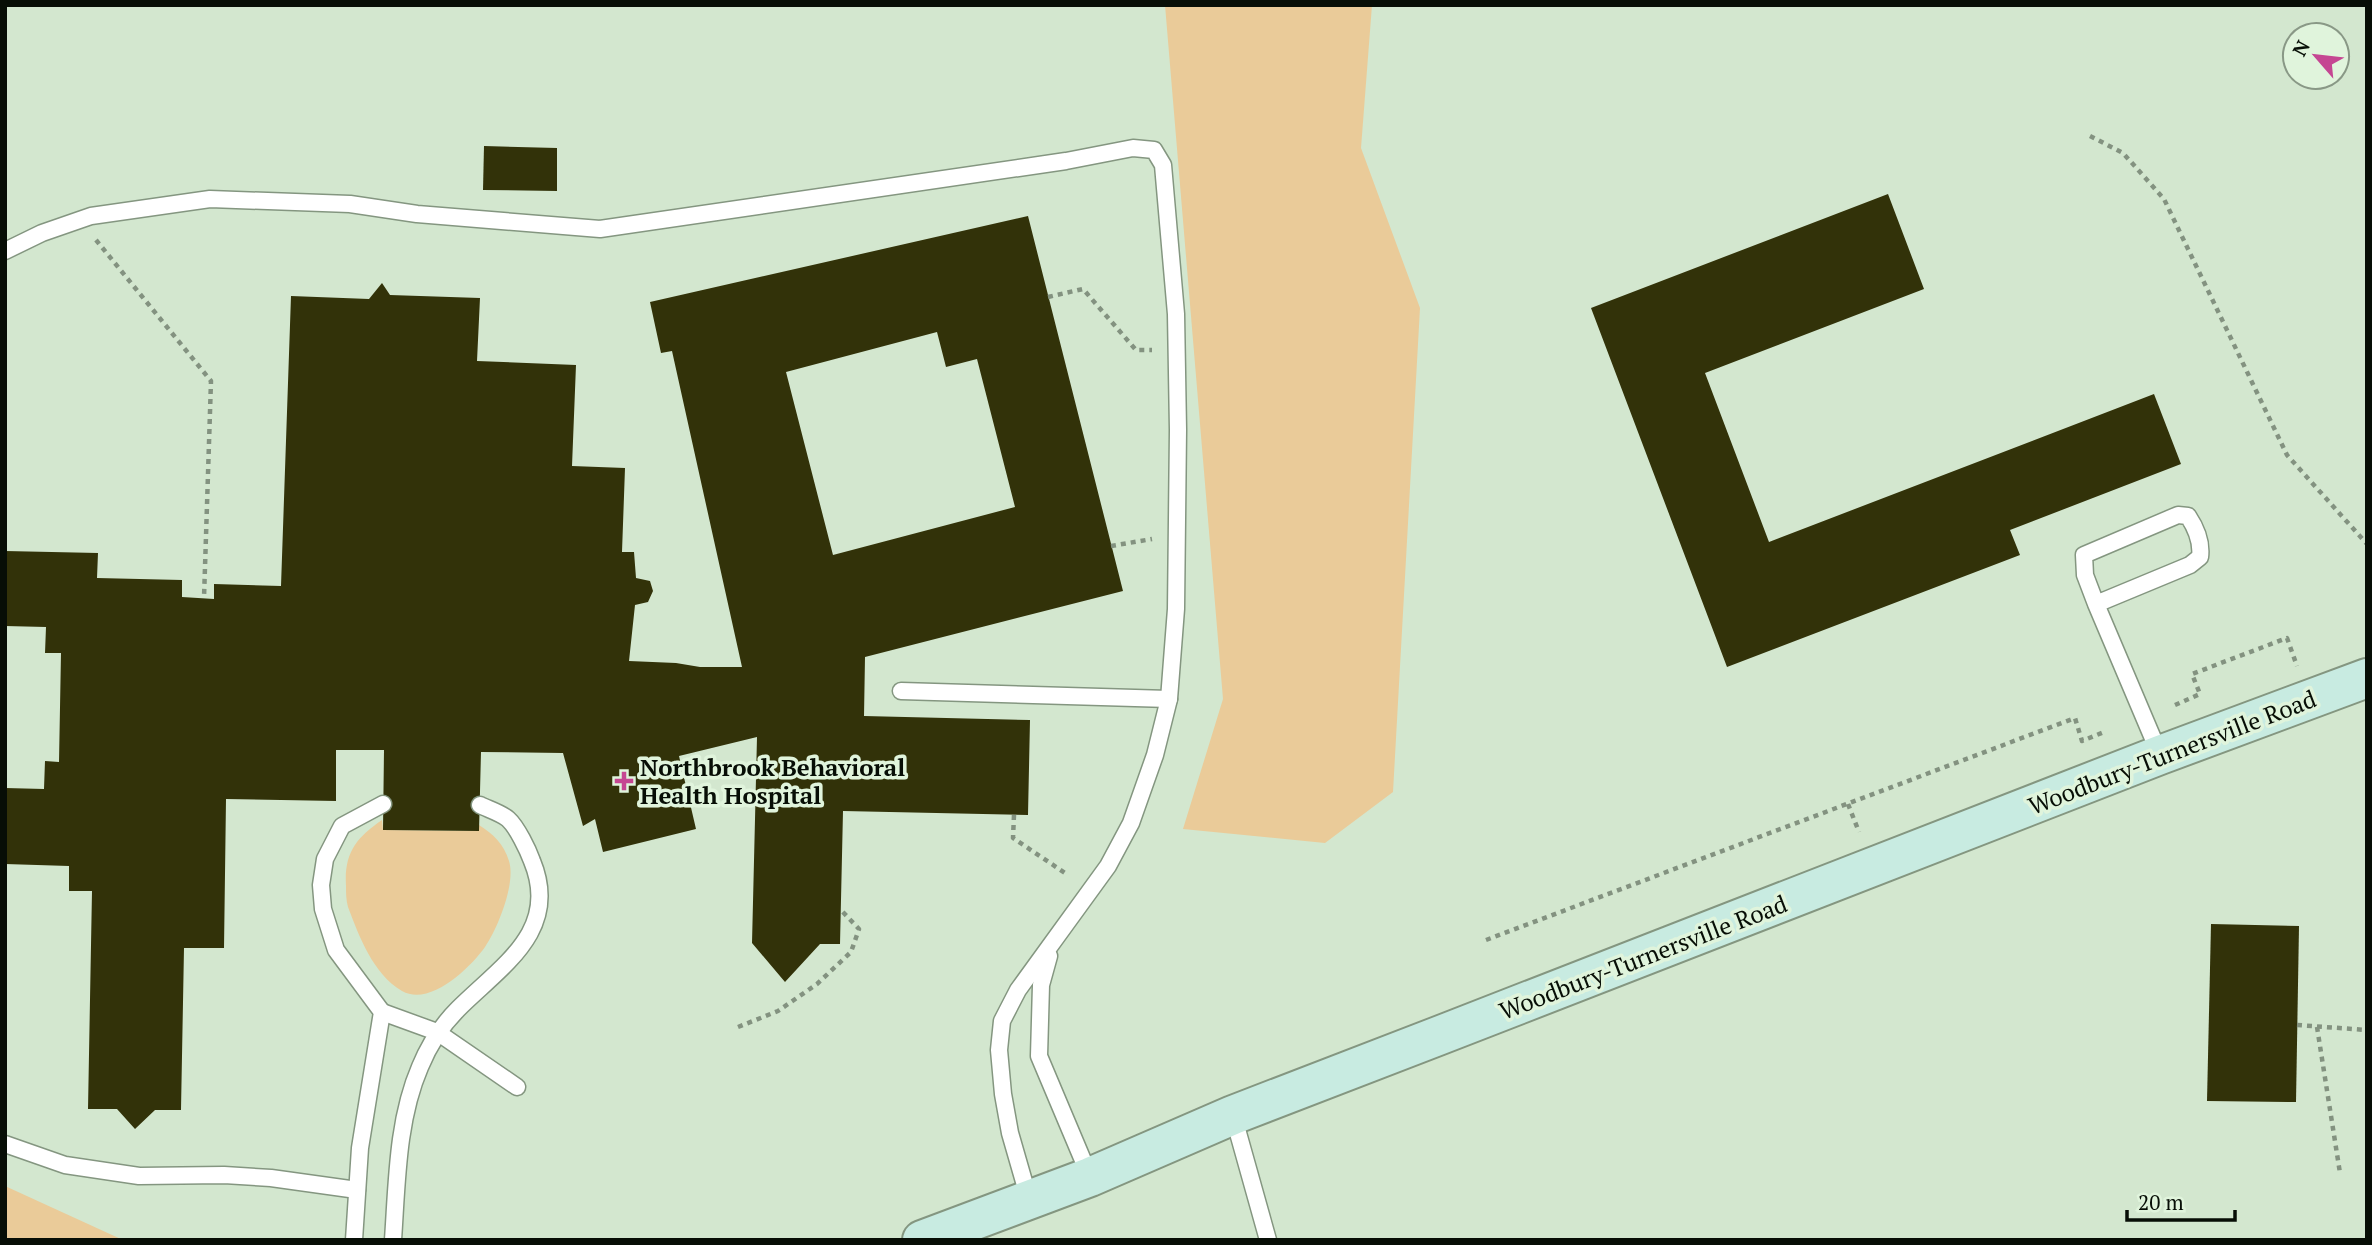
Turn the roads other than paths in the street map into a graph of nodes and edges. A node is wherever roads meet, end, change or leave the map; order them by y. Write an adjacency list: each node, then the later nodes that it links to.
1 (5, 251): 5 (lane)
2 (2096, 604): 2 (lane); 6 (lane)
3 (2367, 678): 6 (main road, Woodbury-Turnersville Road)
4 (901, 691): 5 (lane)
5 (1169, 699): 9 (lane)
6 (2160, 755): 13 (main road, Woodbury-Turnersville Road)
7 (383, 804): 10 (lane)
8 (480, 805): 11 (lane)
9 (1051, 948): 15 (lane); 17 (lane)
10 (382, 1012): 11 (lane); 16 (lane)
11 (437, 1032): 12 (lane); 19 (lane)
12 (517, 1087)
13 (1233, 1115): 15 (main road, Woodbury-Turnersville Road); 21 (lane)
14 (5, 1144): 16 (lane)
15 (1090, 1177): 17 (main road, Woodbury-Turnersville Road)
16 (357, 1190): 18 (lane)
17 (1028, 1199): 20 (main road, Woodbury-Turnersville Road)
18 (355, 1240)
19 (393, 1240)
20 (922, 1240)
21 (1268, 1240)

